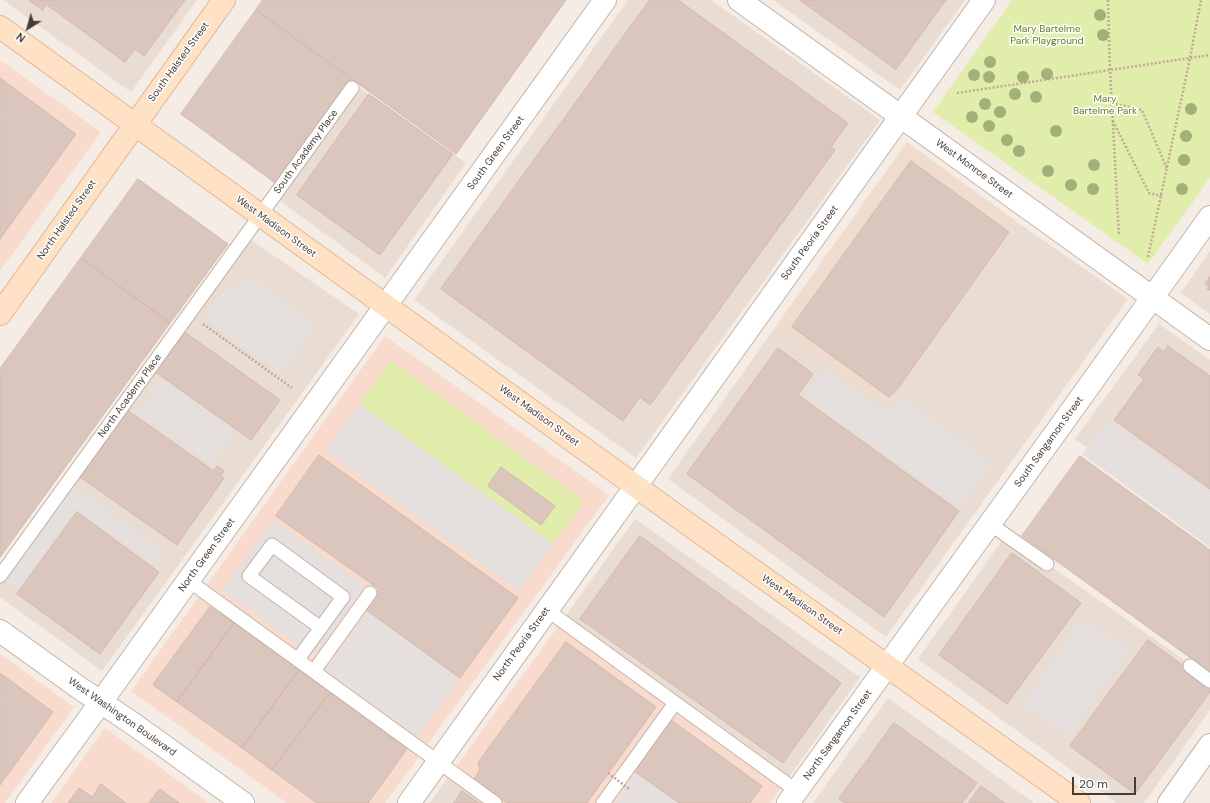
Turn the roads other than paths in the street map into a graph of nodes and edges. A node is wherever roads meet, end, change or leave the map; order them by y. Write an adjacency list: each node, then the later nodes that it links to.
1 (224, 0): 8 (main road, South Halsted Street)
2 (605, 0): 12 (street, South Green Street)
3 (739, 0): 7 (street, West Monroe Street)
4 (984, 0): 7 (street, South Peoria Street)
5 (0, 27): 8 (main road, West Madison Street)
6 (352, 88): 9 (lane, South Academy Place)
7 (901, 116): 11 (street, West Monroe Street); 15 (street, South Peoria Street)
8 (134, 125): 9 (main road, West Madison Street); 13 (main road, North Halsted Street)
9 (260, 215): 12 (main road, West Madison Street); 18 (lane, North Academy Place)
10 (1210, 217): 11 (street, South Sangamon Street)
11 (1152, 298): 14 (street, West Monroe Street); 16 (street, South Sangamon Street)
12 (386, 306): 15 (main road, West Madison Street); 19 (street, North Green Street)
13 (0, 314)
14 (1210, 339)
15 (636, 486): 21 (street, North Peoria Street); 25 (main road, West Madison Street)
16 (990, 524): 17 (lane); 25 (street, South Sangamon Street)
17 (1047, 564)
18 (0, 576)
19 (189, 581): 24 (lane); 29 (street, North Green Street)
20 (370, 593): 27 (lane)
21 (547, 610): 30 (lane); 32 (street, North Peoria Street)
22 (321, 628): 22 (lane); 24 (lane)
23 (0, 631): 29 (street, West Washington Boulevard)
24 (298, 659): 27 (lane)
25 (888, 666): 33 (street, North Sangamon Street); 39 (main road, West Madison Street)
26 (1190, 666): 28 (lane)
27 (314, 671): 32 (lane)
28 (1210, 681)
29 (101, 702): 34 (street, North Green Street); 35 (street, West Washington Boulevard)
30 (675, 703): 33 (lane); 38 (lane)
31 (1210, 745): 40 (street)
32 (438, 762): 36 (street, North Peoria Street); 37 (lane)
33 (793, 797)
34 (27, 803)
35 (243, 803)
36 (409, 803)
37 (496, 803)
38 (604, 803)
39 (1079, 803)
40 (1169, 803)

